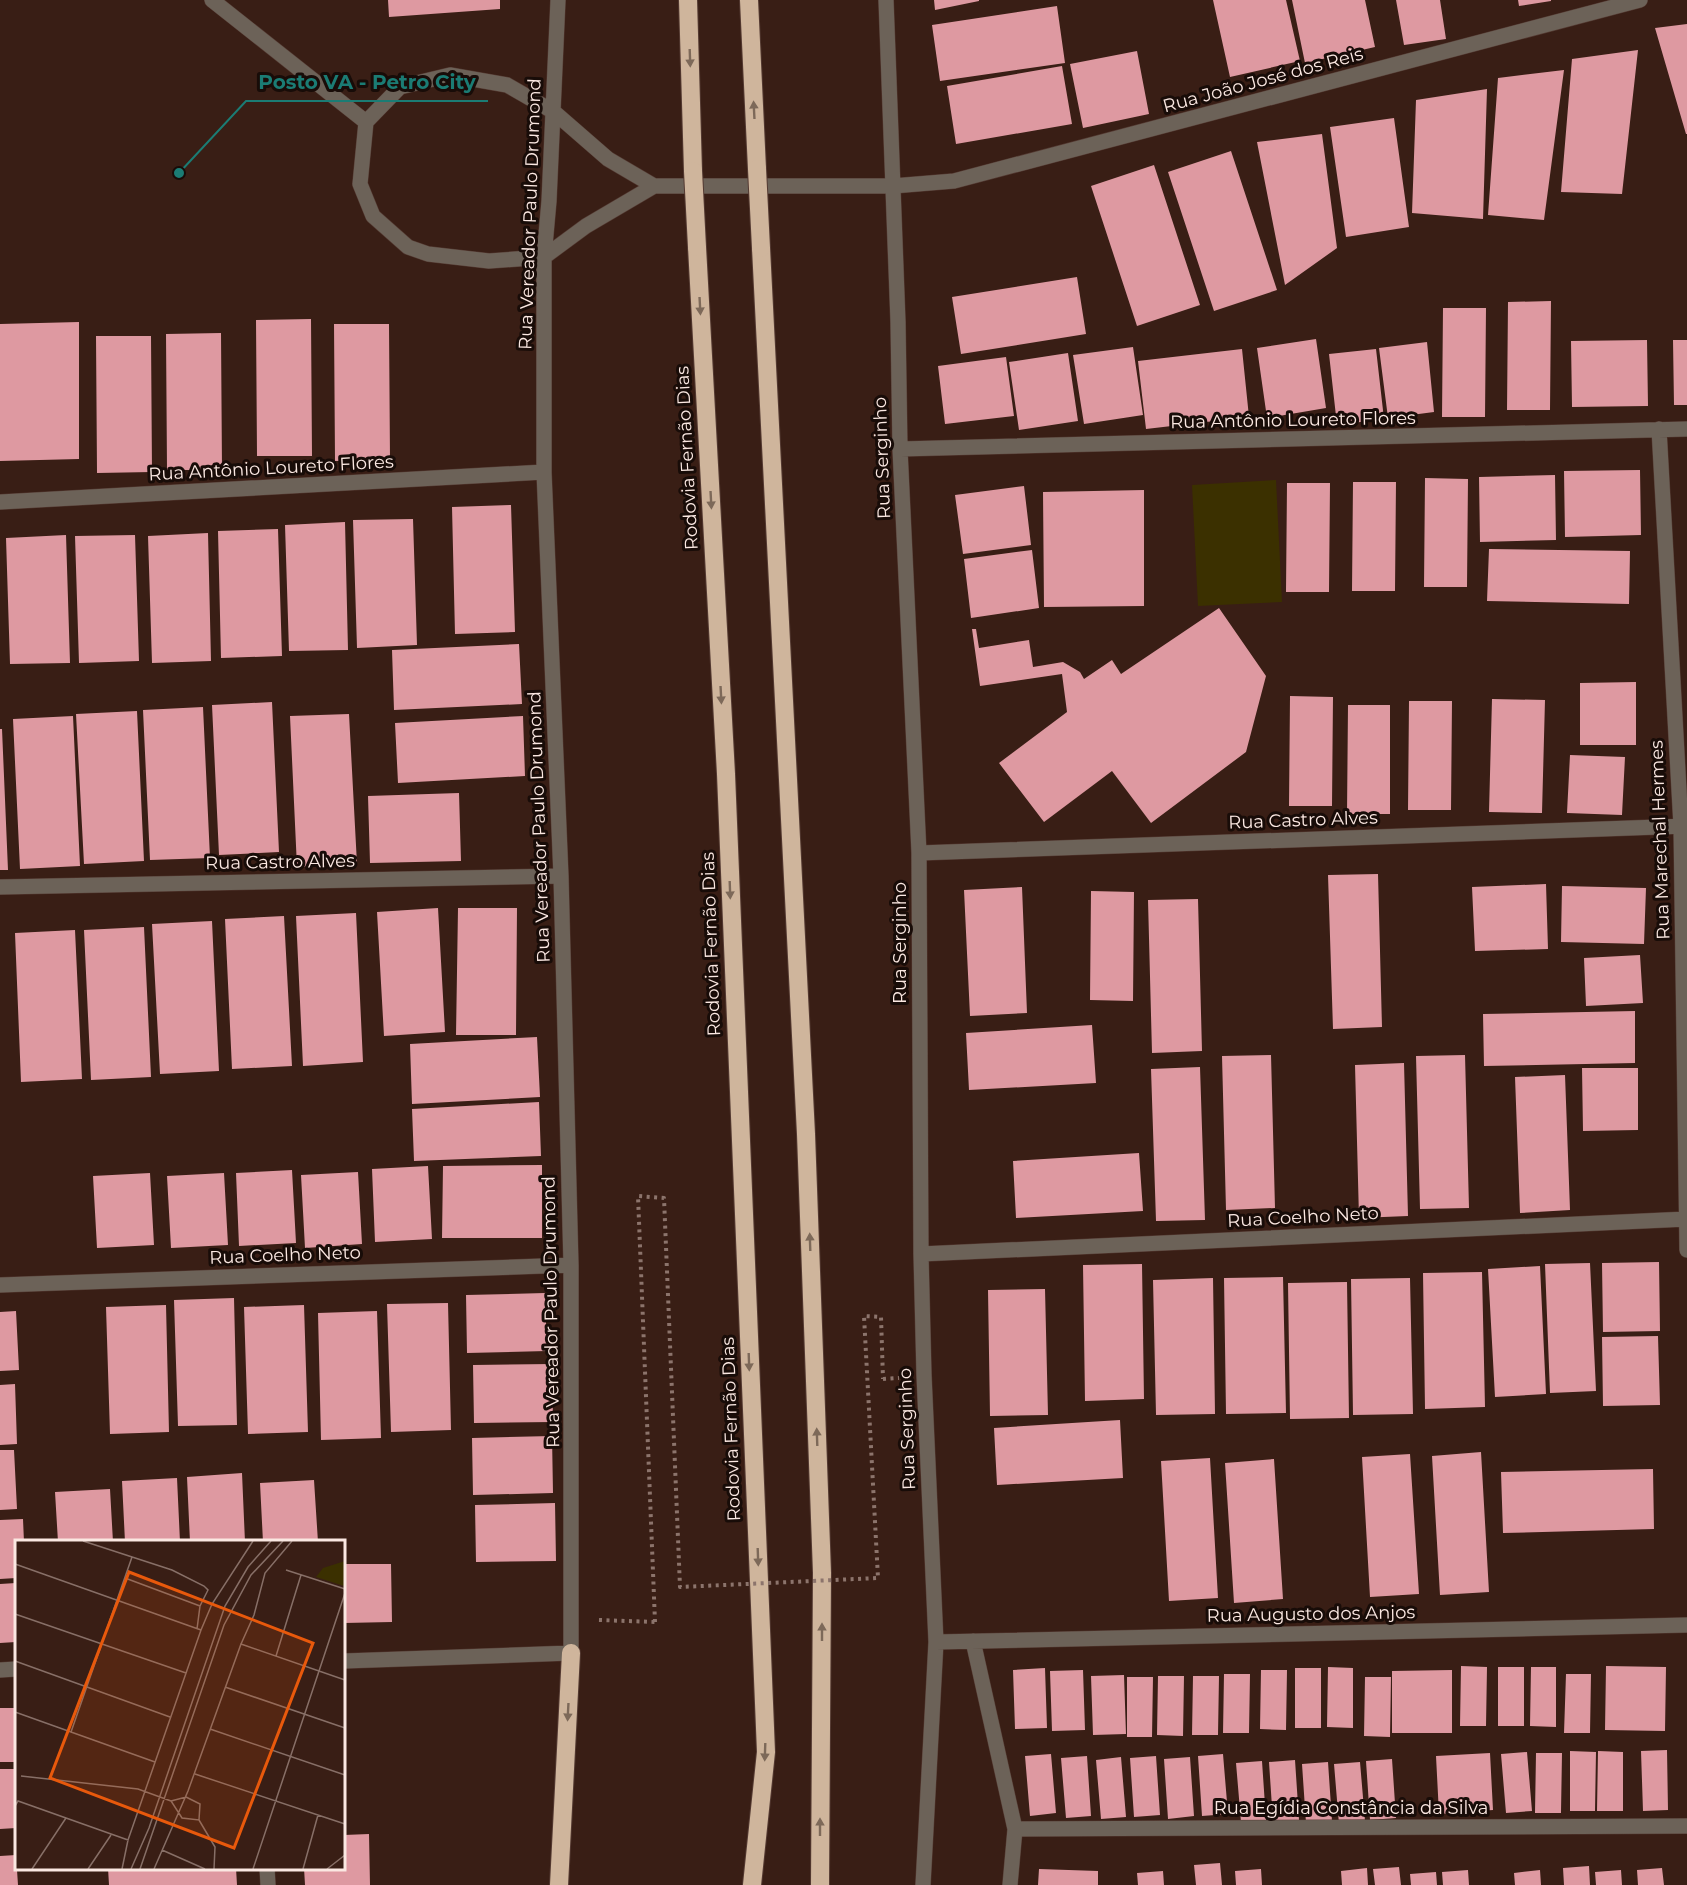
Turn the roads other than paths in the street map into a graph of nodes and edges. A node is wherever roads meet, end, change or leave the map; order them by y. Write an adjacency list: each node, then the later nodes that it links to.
1 (212, 0): 8 (street)
2 (558, 0): 7 (street, Rua Vereador Paulo Drumond)
3 (688, 0): 38 (highway, Rodovia Fernão Dias, one-way to 38, bridge)
4 (749, 0): 39 (highway, one-way to 4, bridge)
5 (886, 0): 10 (street, Rua Serginho)
6 (1640, 0): 10 (street, Rua João José dos Reis)
7 (554, 112): 8 (street); 9 (street); 11 (street, Rua Vereador Paulo Drumond)
8 (366, 122): 11 (street)
9 (654, 186): 10 (street, Rua João José dos Reis); 11 (street)
10 (893, 186): 14 (street, Rua Serginho)
11 (544, 257): 15 (street, Rua Vereador Paulo Drumond)
12 (1659, 429): 13 (street, Rua Antônio Loureto Flores); 14 (street, Rua Antônio Loureto Flores); 17 (street, Rua Marechal Hermes)
13 (1687, 429)
14 (900, 449): 18 (street, Rua Serginho)
15 (544, 472): 16 (street, Rua Antônio Loureto Flores); 19 (street, Rua Vereador Paulo Drumond)
16 (0, 502)
17 (1684, 826): 18 (street, Rua Castro Alves); 21 (street, Rua Marechal Hermes)
18 (920, 854): 23 (street, Rua Serginho)
19 (561, 876): 20 (street, Rua Castro Alves); 24 (street, Rua Vereador Paulo Drumond)
20 (0, 887)
21 (1686, 1220): 22 (street, Rua Marechal Hermes); 23 (street, Rua Coelho Neto)
22 (1687, 1250)
23 (921, 1254): 28 (street, Rua Serginho)
24 (571, 1265): 25 (street, Rua Coelho Neto); 29 (street, Rua Vereador Paulo Drumond)
25 (0, 1285)
26 (1687, 1625): 27 (street, Rua Augusto dos Anjos)
27 (973, 1641): 28 (street, Rua Augusto dos Anjos); 34 (street)
28 (936, 1642): 40 (street, Rua Serginho)
29 (571, 1653): 30 (street); 37 (highway, one-way to 37)
30 (345, 1661)
31 (15, 1669): 32 (street)
32 (0, 1670)
33 (1687, 1826): 34 (street, Rua Egídia Constância da Silva)
34 (1015, 1829): 41 (street)
35 (267, 1870): 36 (street)
36 (268, 1885)
37 (559, 1885)
38 (752, 1885)
39 (820, 1885)
40 (923, 1885)
41 (1010, 1885)

